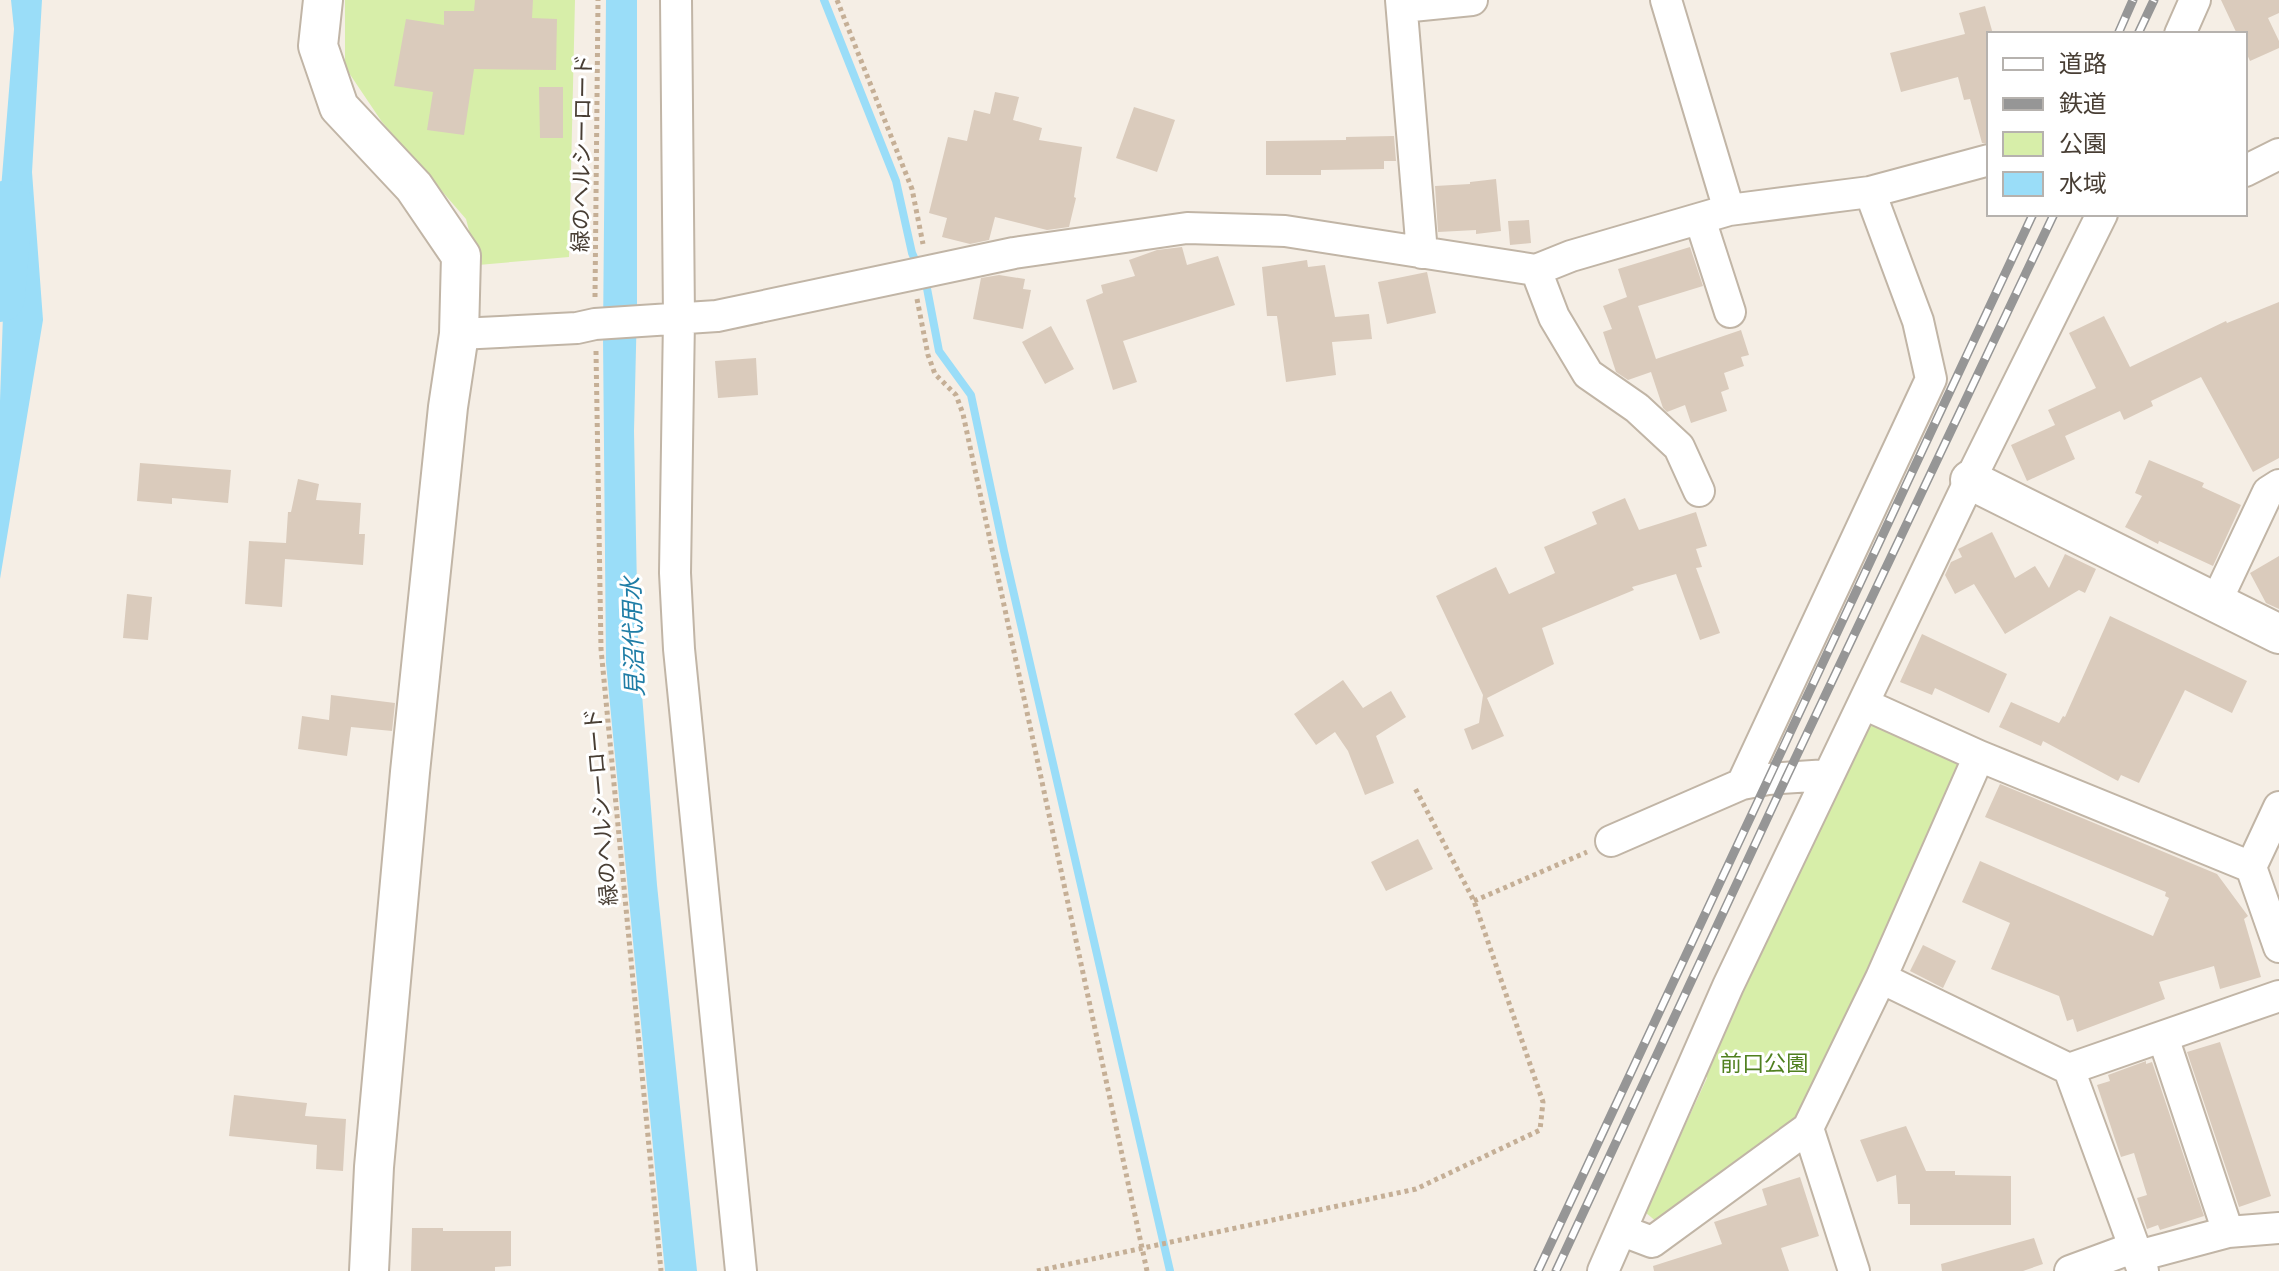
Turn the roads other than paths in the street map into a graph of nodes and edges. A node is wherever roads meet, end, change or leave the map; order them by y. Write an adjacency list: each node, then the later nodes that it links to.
1 (323, 0): 18 (street)
2 (676, 0): 17 (street)
3 (1472, 0): 6 (street)
4 (1666, 0): 12 (street)
5 (2195, 0): 7 (street)
6 (1401, 4): 14 (street)
7 (2181, 32)
8 (2279, 154): 10 (street)
9 (1987, 161): 11 (street)
10 (2247, 170)
11 (1870, 192): 12 (street); 27 (street)
12 (1714, 215): 15 (street); 16 (street)
13 (2101, 216): 19 (street)
14 (1422, 253): 15 (street); 17 (street)
15 (1536, 270): 21 (street)
16 (1730, 312)
17 (679, 319): 18 (street); 42 (street)
18 (459, 334): 41 (street)
19 (1970, 480): 22 (street); 24 (street)
20 (2279, 485): 22 (street)
21 (1699, 491)
22 (2216, 602): 23 (street)
23 (2279, 634)
24 (1864, 704): 25 (street); 26 (street)
25 (1979, 756): 30 (street); 32 (street)
26 (1828, 775): 27 (street); 39 (street)
27 (1742, 784): 29 (street)
28 (2279, 807): 30 (street)
29 (1611, 841)
30 (2251, 867): 31 (street)
31 (2279, 947)
32 (1881, 978): 35 (street); 36 (street)
33 (2279, 996): 34 (street)
34 (2163, 1037): 35 (street); 38 (street)
35 (2069, 1069): 40 (street)
36 (1808, 1128): 39 (street); 43 (street)
37 (2279, 1228): 38 (street)
38 (2228, 1232): 40 (street)
39 (1613, 1257)
40 (2139, 1258): 44 (street)
41 (369, 1271)
42 (741, 1271)
43 (1854, 1271)
44 (2070, 1271)

